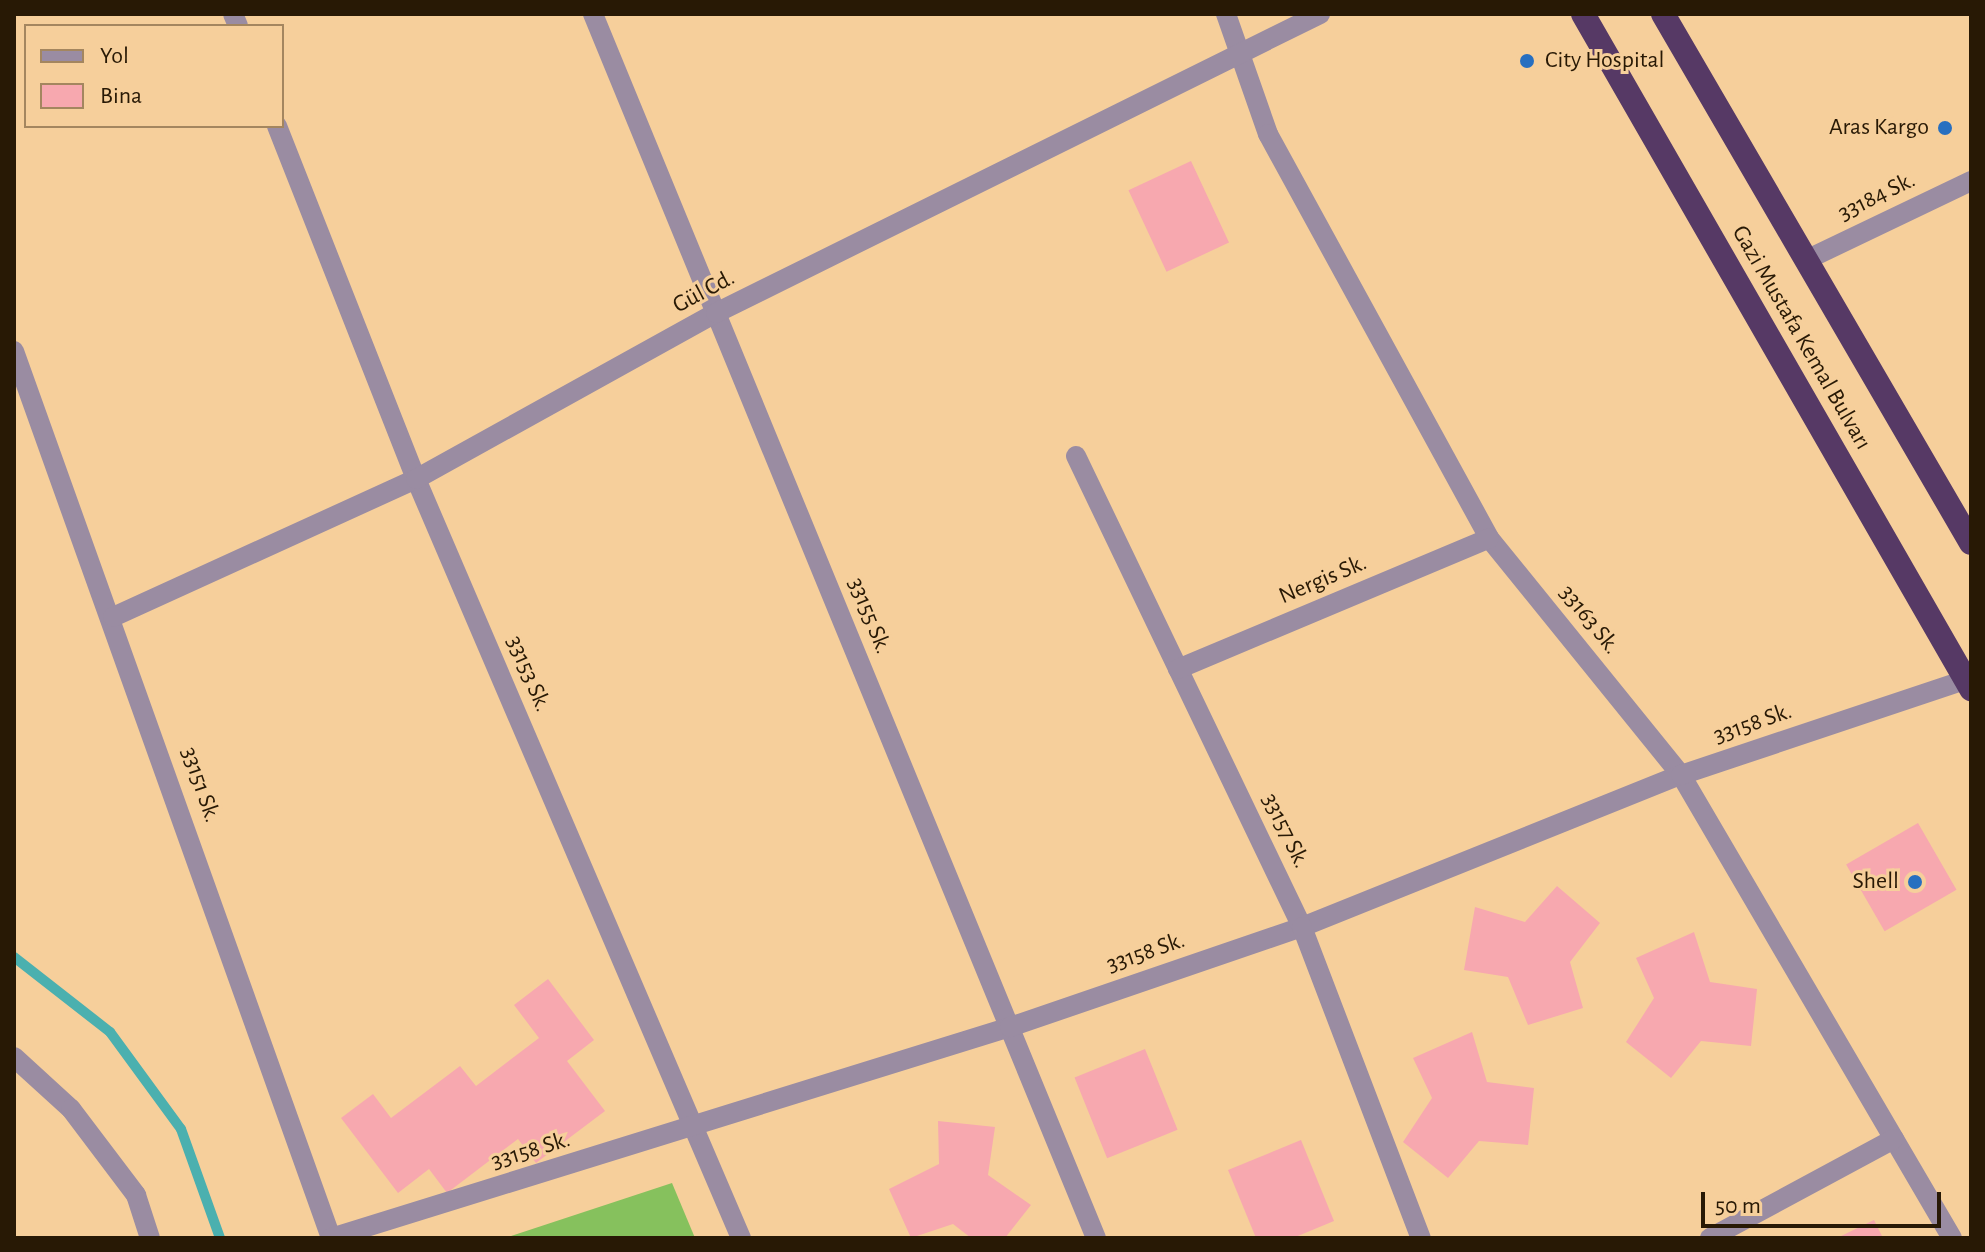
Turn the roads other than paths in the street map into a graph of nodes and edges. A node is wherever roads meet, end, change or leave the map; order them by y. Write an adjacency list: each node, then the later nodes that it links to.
1 (593, 14): 10 (street, 33155 Sk.)
2 (1226, 14): 6 (street, 33163 Sk.)
3 (1320, 14): 6 (street, Gül Cd.)
4 (1583, 14): 18 (highway, Gazi Mustafa Kemal Bulvarı)
5 (1663, 14): 9 (highway, Gazi Mustafa Kemal Bulvarı)
6 (1240, 54): 10 (street, Gül Cd.); 14 (street, 33163 Sk.)
7 (278, 128): 13 (street, 33153 Sk.)
8 (1971, 181): 9 (street, 33184 Sk.)
9 (1806, 260): 15 (highway, Gazi Mustafa Kemal Bulvarı)
10 (716, 313): 13 (street, Gül Cd.); 21 (street, 33155 Sk.)
11 (14, 351): 16 (street, 33151 Sk.)
12 (1076, 456): 17 (street, 33157 Sk.)
13 (416, 479): 16 (street, Gül Cd.); 23 (street, 33153 Sk.)
14 (1489, 538): 17 (street, Nergis Sk.); 19 (street, 33163 Sk.)
15 (1971, 543)
16 (113, 617): 26 (street, 33151 Sk.)
17 (1178, 669): 20 (street, 33157 Sk.)
18 (1968, 684): 19 (street, 33158 Sk.)
19 (1681, 775): 20 (street, 33158 Sk.); 24 (street, 33163 Sk.)
20 (1302, 927): 21 (street, 33158 Sk.); 29 (street, 33157 Sk.)
21 (1010, 1027): 23 (street, 33158 Sk.); 28 (street, 33155 Sk.)
22 (14, 1057): 25 (street)
23 (697, 1129): 26 (street, 33158 Sk.); 27 (street, 33153 Sk.)
24 (1894, 1139): 30 (street); 31 (street, 33163 Sk.)
25 (150, 1238)
26 (331, 1238)
27 (741, 1238)
28 (1096, 1238)
29 (1421, 1238)
30 (1710, 1238)
31 (1952, 1238)

